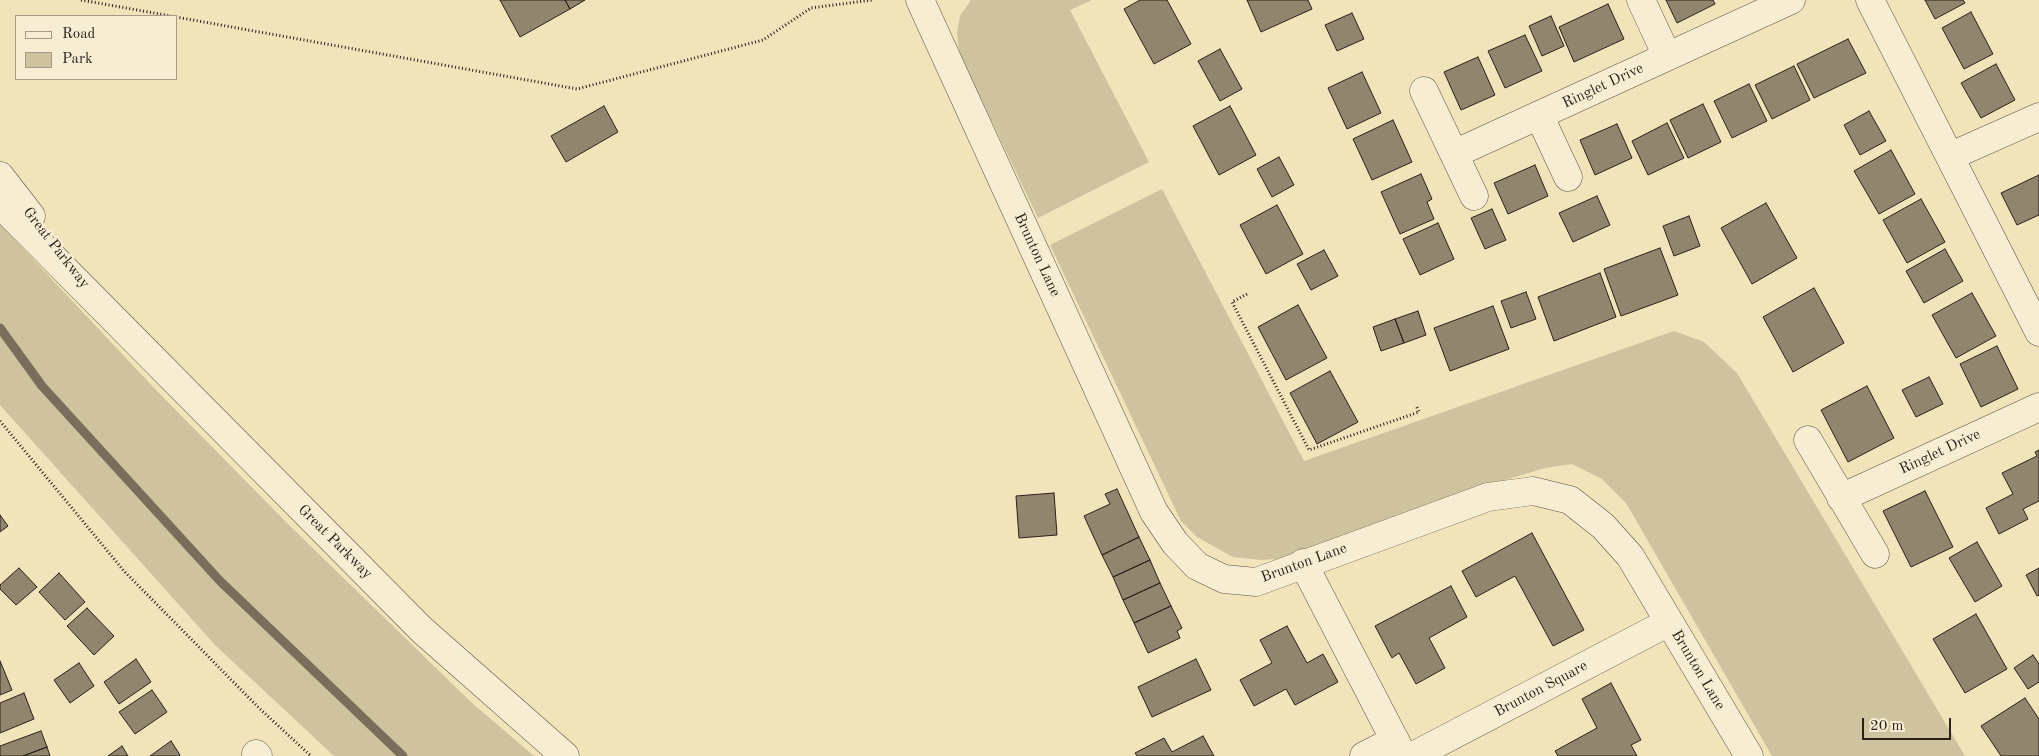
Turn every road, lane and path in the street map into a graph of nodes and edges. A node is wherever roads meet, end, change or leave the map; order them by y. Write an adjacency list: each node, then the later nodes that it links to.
1 (81, 0): 7 (path)
2 (872, 0): 8 (path)
3 (920, 0): 28 (street, Brunton Lane)
4 (1641, 0): 9 (street)
5 (1791, 0): 9 (street, Ringlet Drive)
6 (1870, 0): 14 (street)
7 (165, 15)
8 (178, 17)
9 (1667, 56): 11 (street, Ringlet Drive)
10 (1424, 91): 13 (street)
11 (1539, 115): 13 (street, Ringlet Drive); 16 (street)
12 (2039, 117): 14 (street)
13 (1454, 154): 17 (street)
14 (1951, 156): 21 (street)
15 (0, 176): 20 (street, Great Parkway)
16 (1568, 177)
17 (1474, 196)
18 (0, 204): 20 (street, Great Parkway)
19 (1247, 294): 22 (path)
20 (113, 320): 32 (street, Great Parkway)
21 (2039, 332)
22 (1416, 405)
23 (2039, 407): 26 (street, Ringlet Drive)
24 (0, 421): 31 (path)
25 (1808, 440): 26 (street)
26 (1841, 498): 27 (street)
27 (1875, 554)
28 (1303, 563): 29 (street, Brunton Lane); 30 (street)
29 (1669, 622): 30 (street, Brunton Square); 34 (street, Brunton Lane)
30 (1404, 751): 33 (street, Brunton Square)
31 (311, 756)
32 (565, 756)
33 (1364, 756)
34 (1749, 756)

